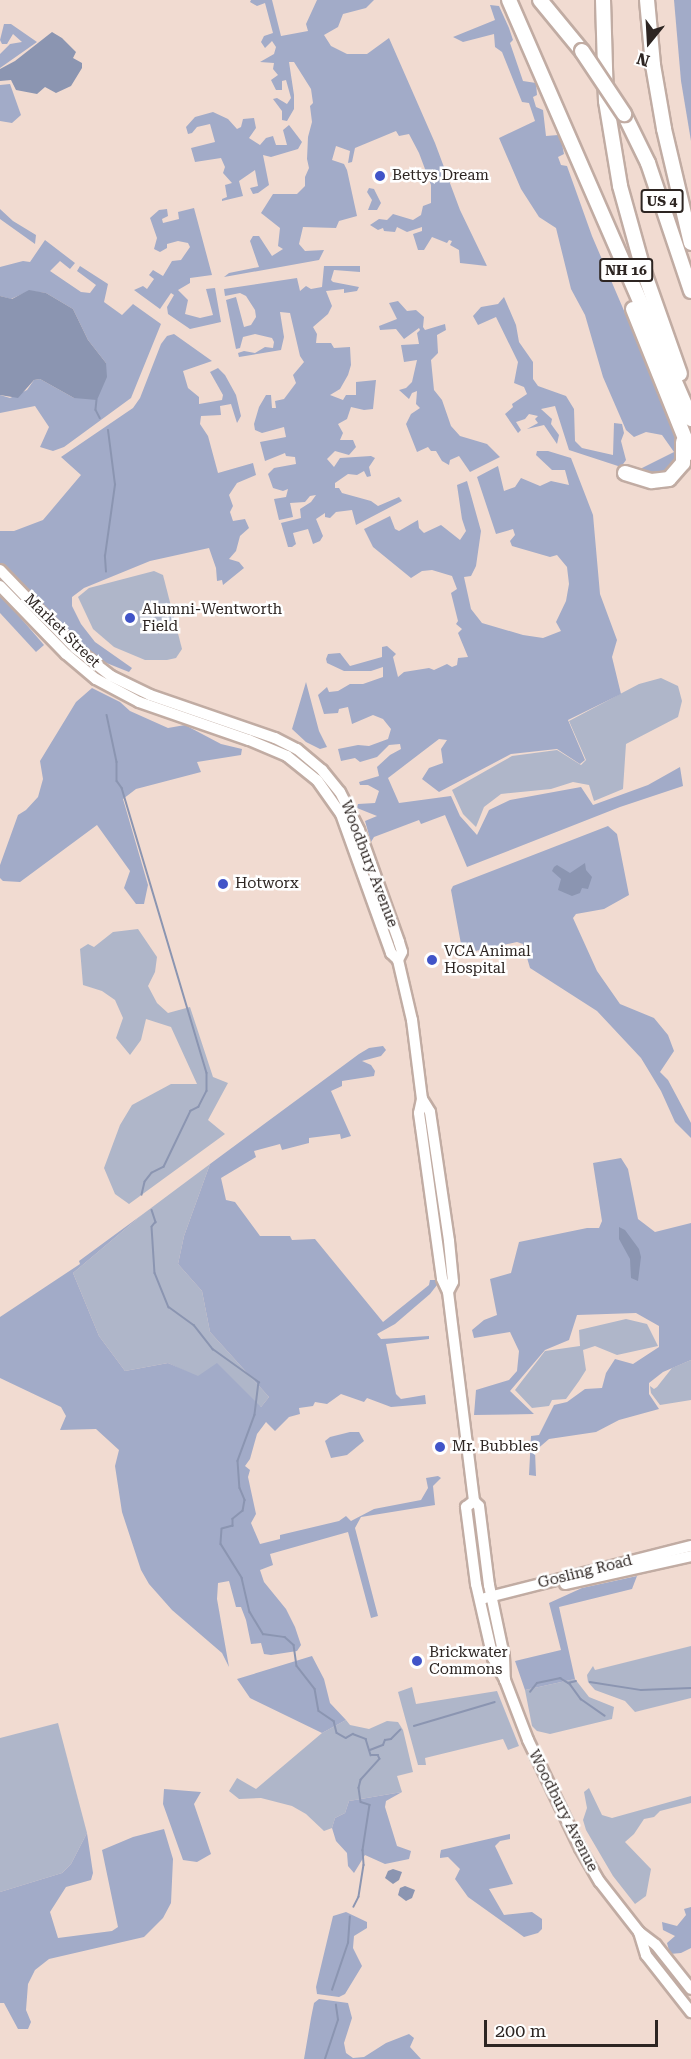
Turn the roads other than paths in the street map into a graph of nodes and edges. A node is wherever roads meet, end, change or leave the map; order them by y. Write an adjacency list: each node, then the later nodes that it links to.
1 (510, 0): 5 (highway, NH 16)
2 (540, 0): 7 (highway, US 4, bridge)
3 (603, 0): 8 (highway)
4 (647, 0): 6 (highway)
5 (579, 161): 9 (highway, NH 16); 10 (highway)
6 (691, 243)
7 (691, 291)
8 (691, 404)
9 (691, 419)
10 (682, 431): 11 (highway); 12 (highway)
11 (691, 453)
12 (626, 473)
13 (0, 570): 15 (main road, Market Street)
14 (0, 586): 15 (main road, Market Street)
15 (263, 739): 16 (main road, Woodbury Avenue)
16 (474, 1501): 19 (main road, Woodbury Avenue); 20 (main road, Woodbury Avenue)
17 (691, 1546): 19 (main road, Gosling Road)
18 (691, 1556): 19 (main road, Gosling Road)
19 (492, 1599): 20 (main road, Gosling Road); 21 (main road, Woodbury Avenue)
20 (480, 1603): 21 (main road, Woodbury Avenue)
21 (505, 1680): 22 (main road, Woodbury Avenue)
22 (639, 1932): 23 (main road, Woodbury Avenue); 24 (main road, Woodbury Avenue)
23 (691, 1989)
24 (691, 2012)

